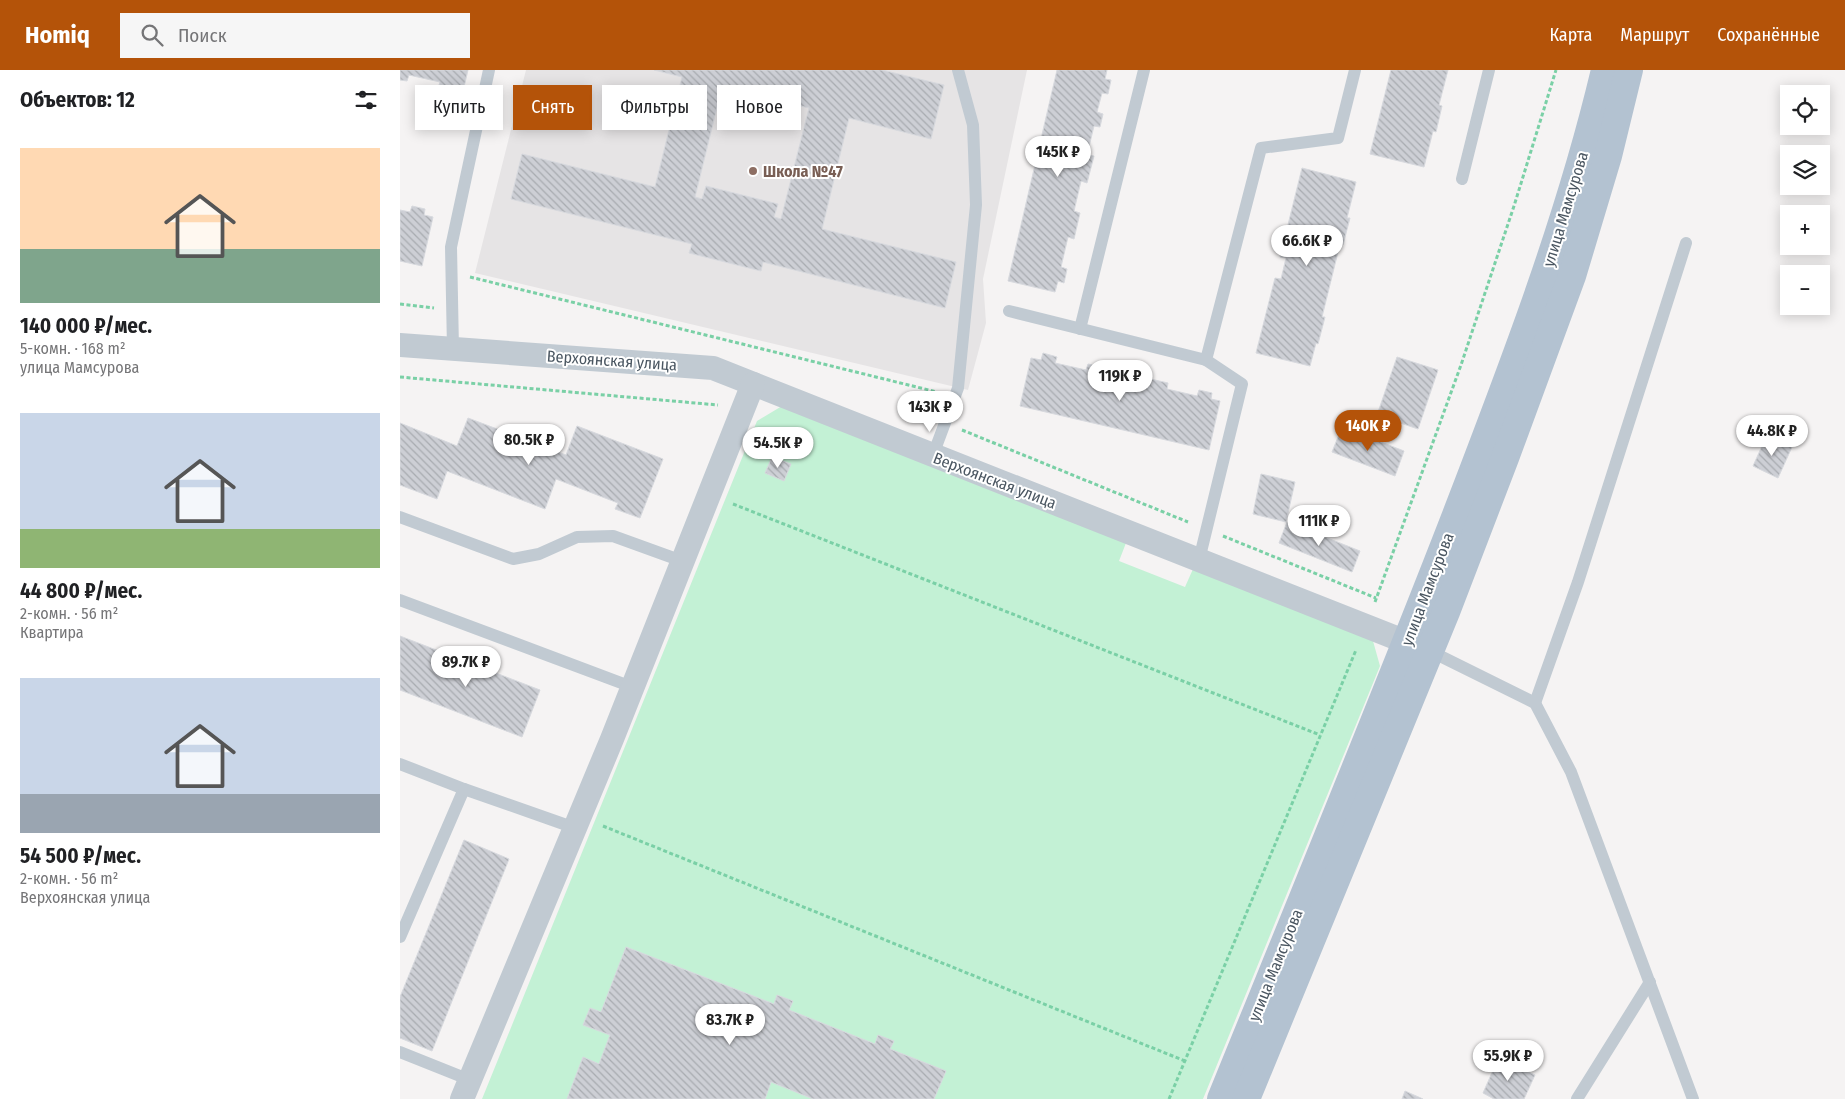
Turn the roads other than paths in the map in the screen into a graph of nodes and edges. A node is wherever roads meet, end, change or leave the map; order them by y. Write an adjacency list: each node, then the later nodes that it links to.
1 (489, 70): 13 (lane)
2 (958, 70): 16 (lane)
3 (1144, 70): 11 (lane)
4 (1355, 70): 14 (lane)
5 (1489, 70): 8 (lane)
6 (1605, 70): 21 (main road, улица Мамсурова)
7 (1629, 70): 21 (main road, улица Мамсурова)
8 (1462, 179)
9 (1686, 243): 23 (lane)
10 (1009, 311): 11 (lane)
11 (1080, 329): 14 (lane)
12 (400, 345): 13 (street, Верхоянская улица)
13 (453, 349): 15 (street, Верхоянская улица)
14 (1206, 360): 18 (lane)
15 (753, 384): 16 (street, Верхоянская улица); 19 (street)
16 (933, 455): 18 (street, Верхоянская улица)
17 (400, 517): 19 (lane)
18 (1199, 560): 21 (street, Верхоянская улица)
19 (682, 561): 22 (street)
20 (400, 600): 22 (lane)
21 (1418, 646): 23 (lane); 32 (main road, улица Мамсурова); 33 (main road, улица Мамсурова)
22 (632, 687): 26 (street)
23 (1535, 703): 29 (lane)
24 (400, 764): 25 (lane)
25 (464, 789): 26 (lane); 27 (lane)
26 (577, 822): 31 (street)
27 (405, 916): 28 (lane)
28 (400, 937)
29 (1650, 982): 34 (lane); 35 (lane)
30 (400, 1052): 31 (lane)
31 (466, 1090)
32 (1221, 1099)
33 (1246, 1099)
34 (1576, 1099)
35 (1693, 1099)

